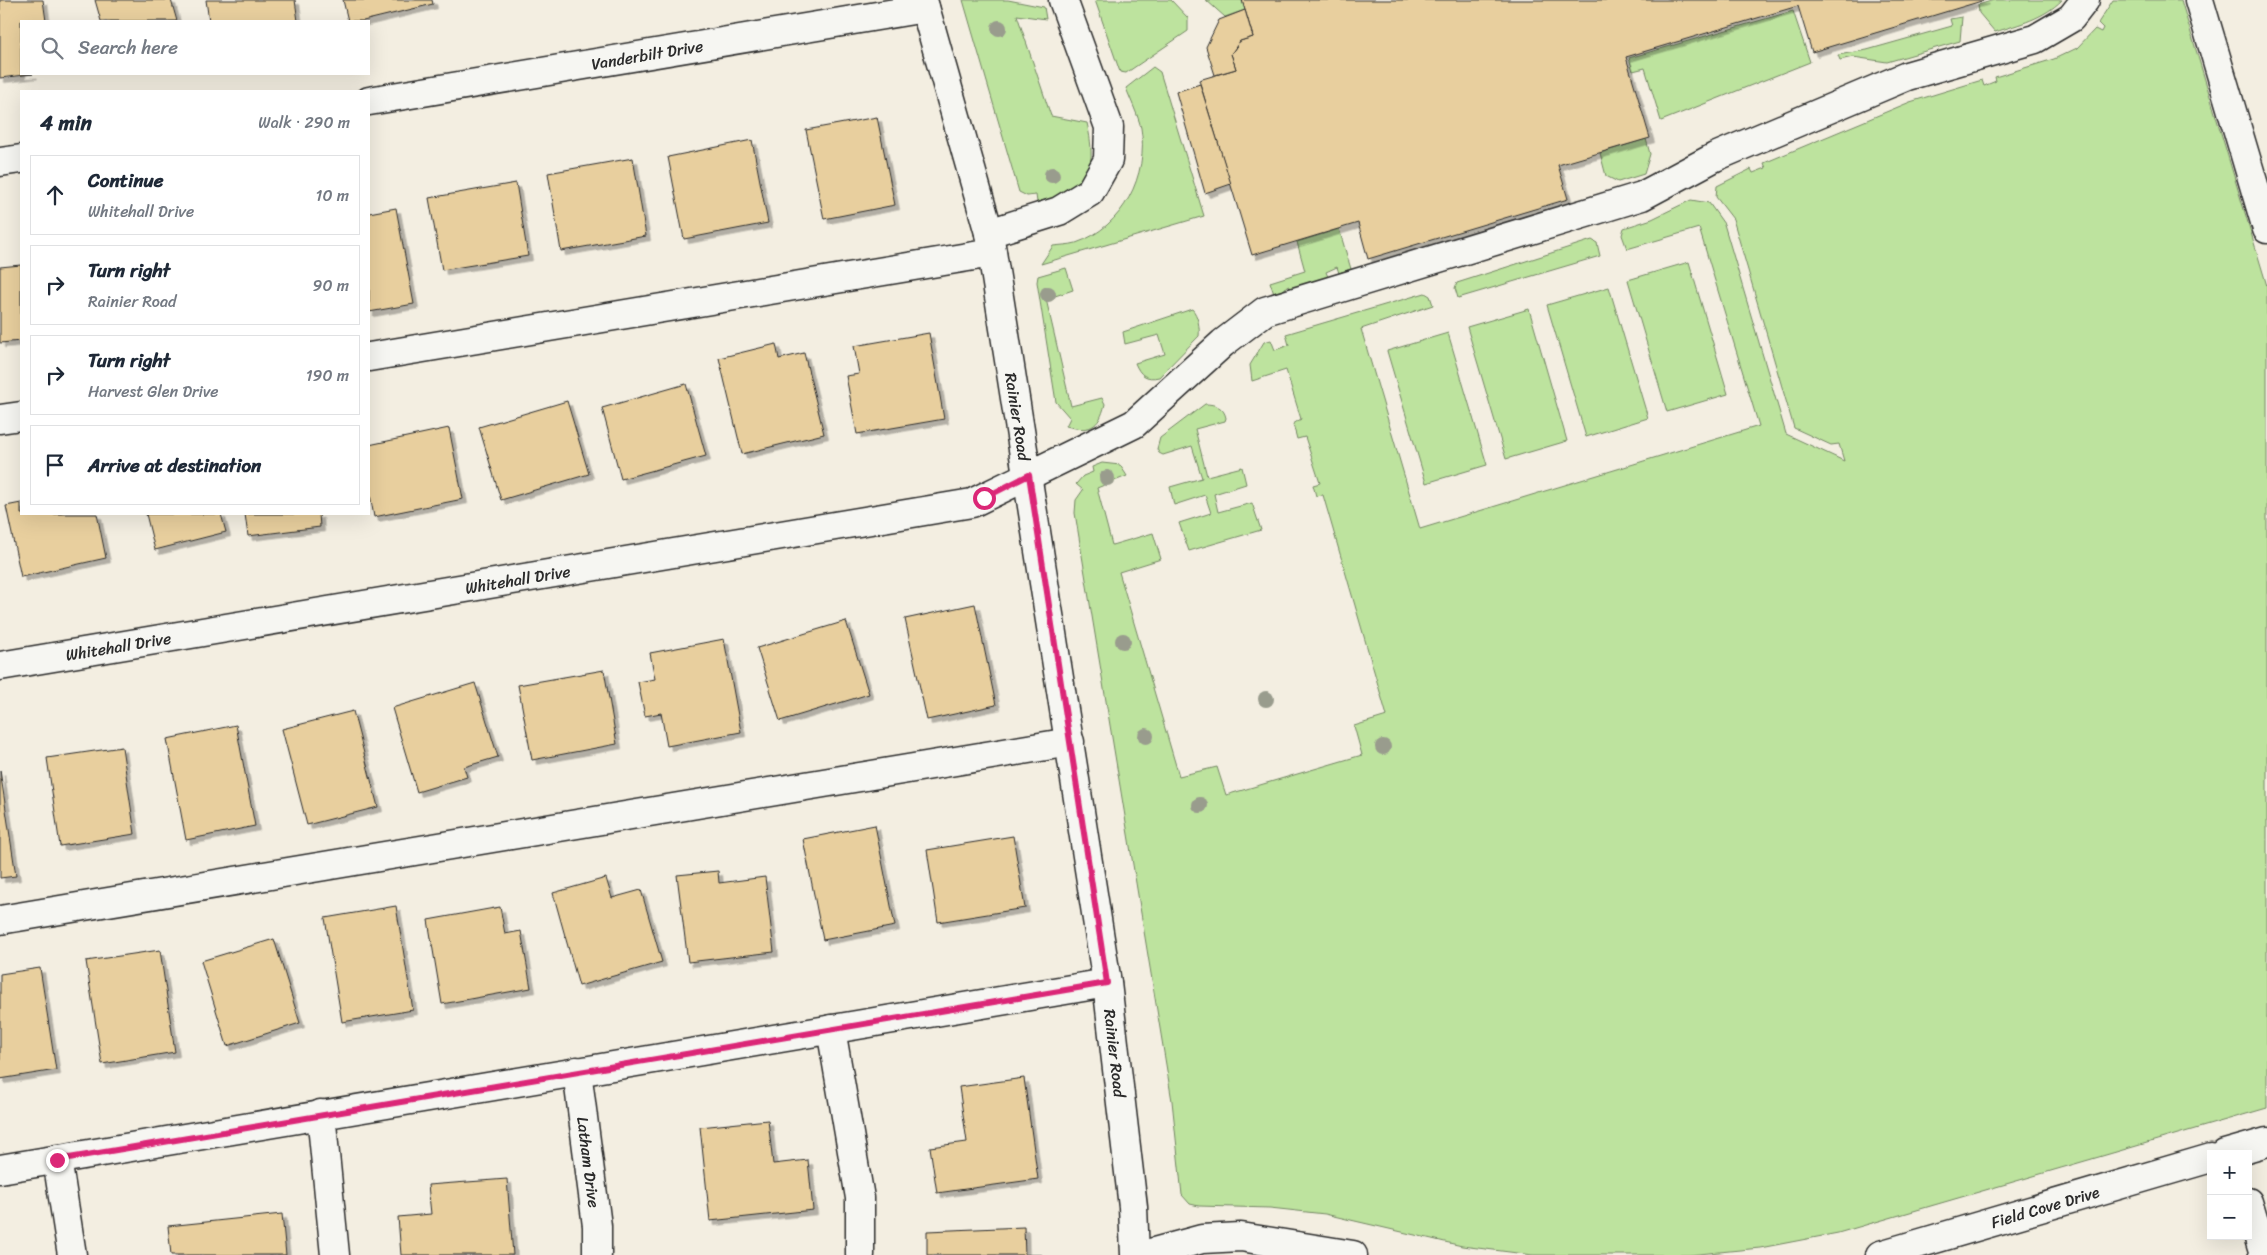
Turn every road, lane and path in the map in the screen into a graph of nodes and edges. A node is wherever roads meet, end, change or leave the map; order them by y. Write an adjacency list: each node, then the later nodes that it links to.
1 (1063, 0): 9 (street)
2 (2085, 0): 13 (street, Whitehall Drive)
3 (2199, 0): 8 (street)
4 (924, 4): 5 (street, Vanderbilt Drive); 9 (street, Rainier Road)
5 (370, 101)
6 (20, 159): 7 (street)
7 (0, 162)
8 (2267, 229)
9 (991, 243): 10 (street); 13 (street, Rainier Road)
10 (370, 357)
11 (20, 416): 12 (street)
12 (0, 420)
13 (1029, 475): 14 (street, Whitehall Drive); 15 (street, Rainier Road)
14 (0, 666)
15 (1070, 742): 16 (street); 17 (street, Rainier Road)
16 (0, 920)
17 (1107, 983): 18 (street); 31 (street, Rainier Road)
18 (831, 1029): 19 (street); 30 (street)
19 (577, 1071): 20 (street); 29 (street, Latham Drive)
20 (321, 1114): 23 (street); 28 (street)
21 (2267, 1142): 22 (street, Field Cove Drive)
22 (2240, 1150)
23 (57, 1160): 25 (street); 27 (street)
24 (2207, 1160): 34 (street, Field Cove Drive)
25 (0, 1169)
26 (2252, 1215): 35 (street)
27 (72, 1255)
28 (335, 1255)
29 (597, 1255)
30 (860, 1255)
31 (1135, 1255)
32 (1143, 1255): 33 (street)
33 (1353, 1255)
34 (1880, 1255)
35 (2264, 1255)

